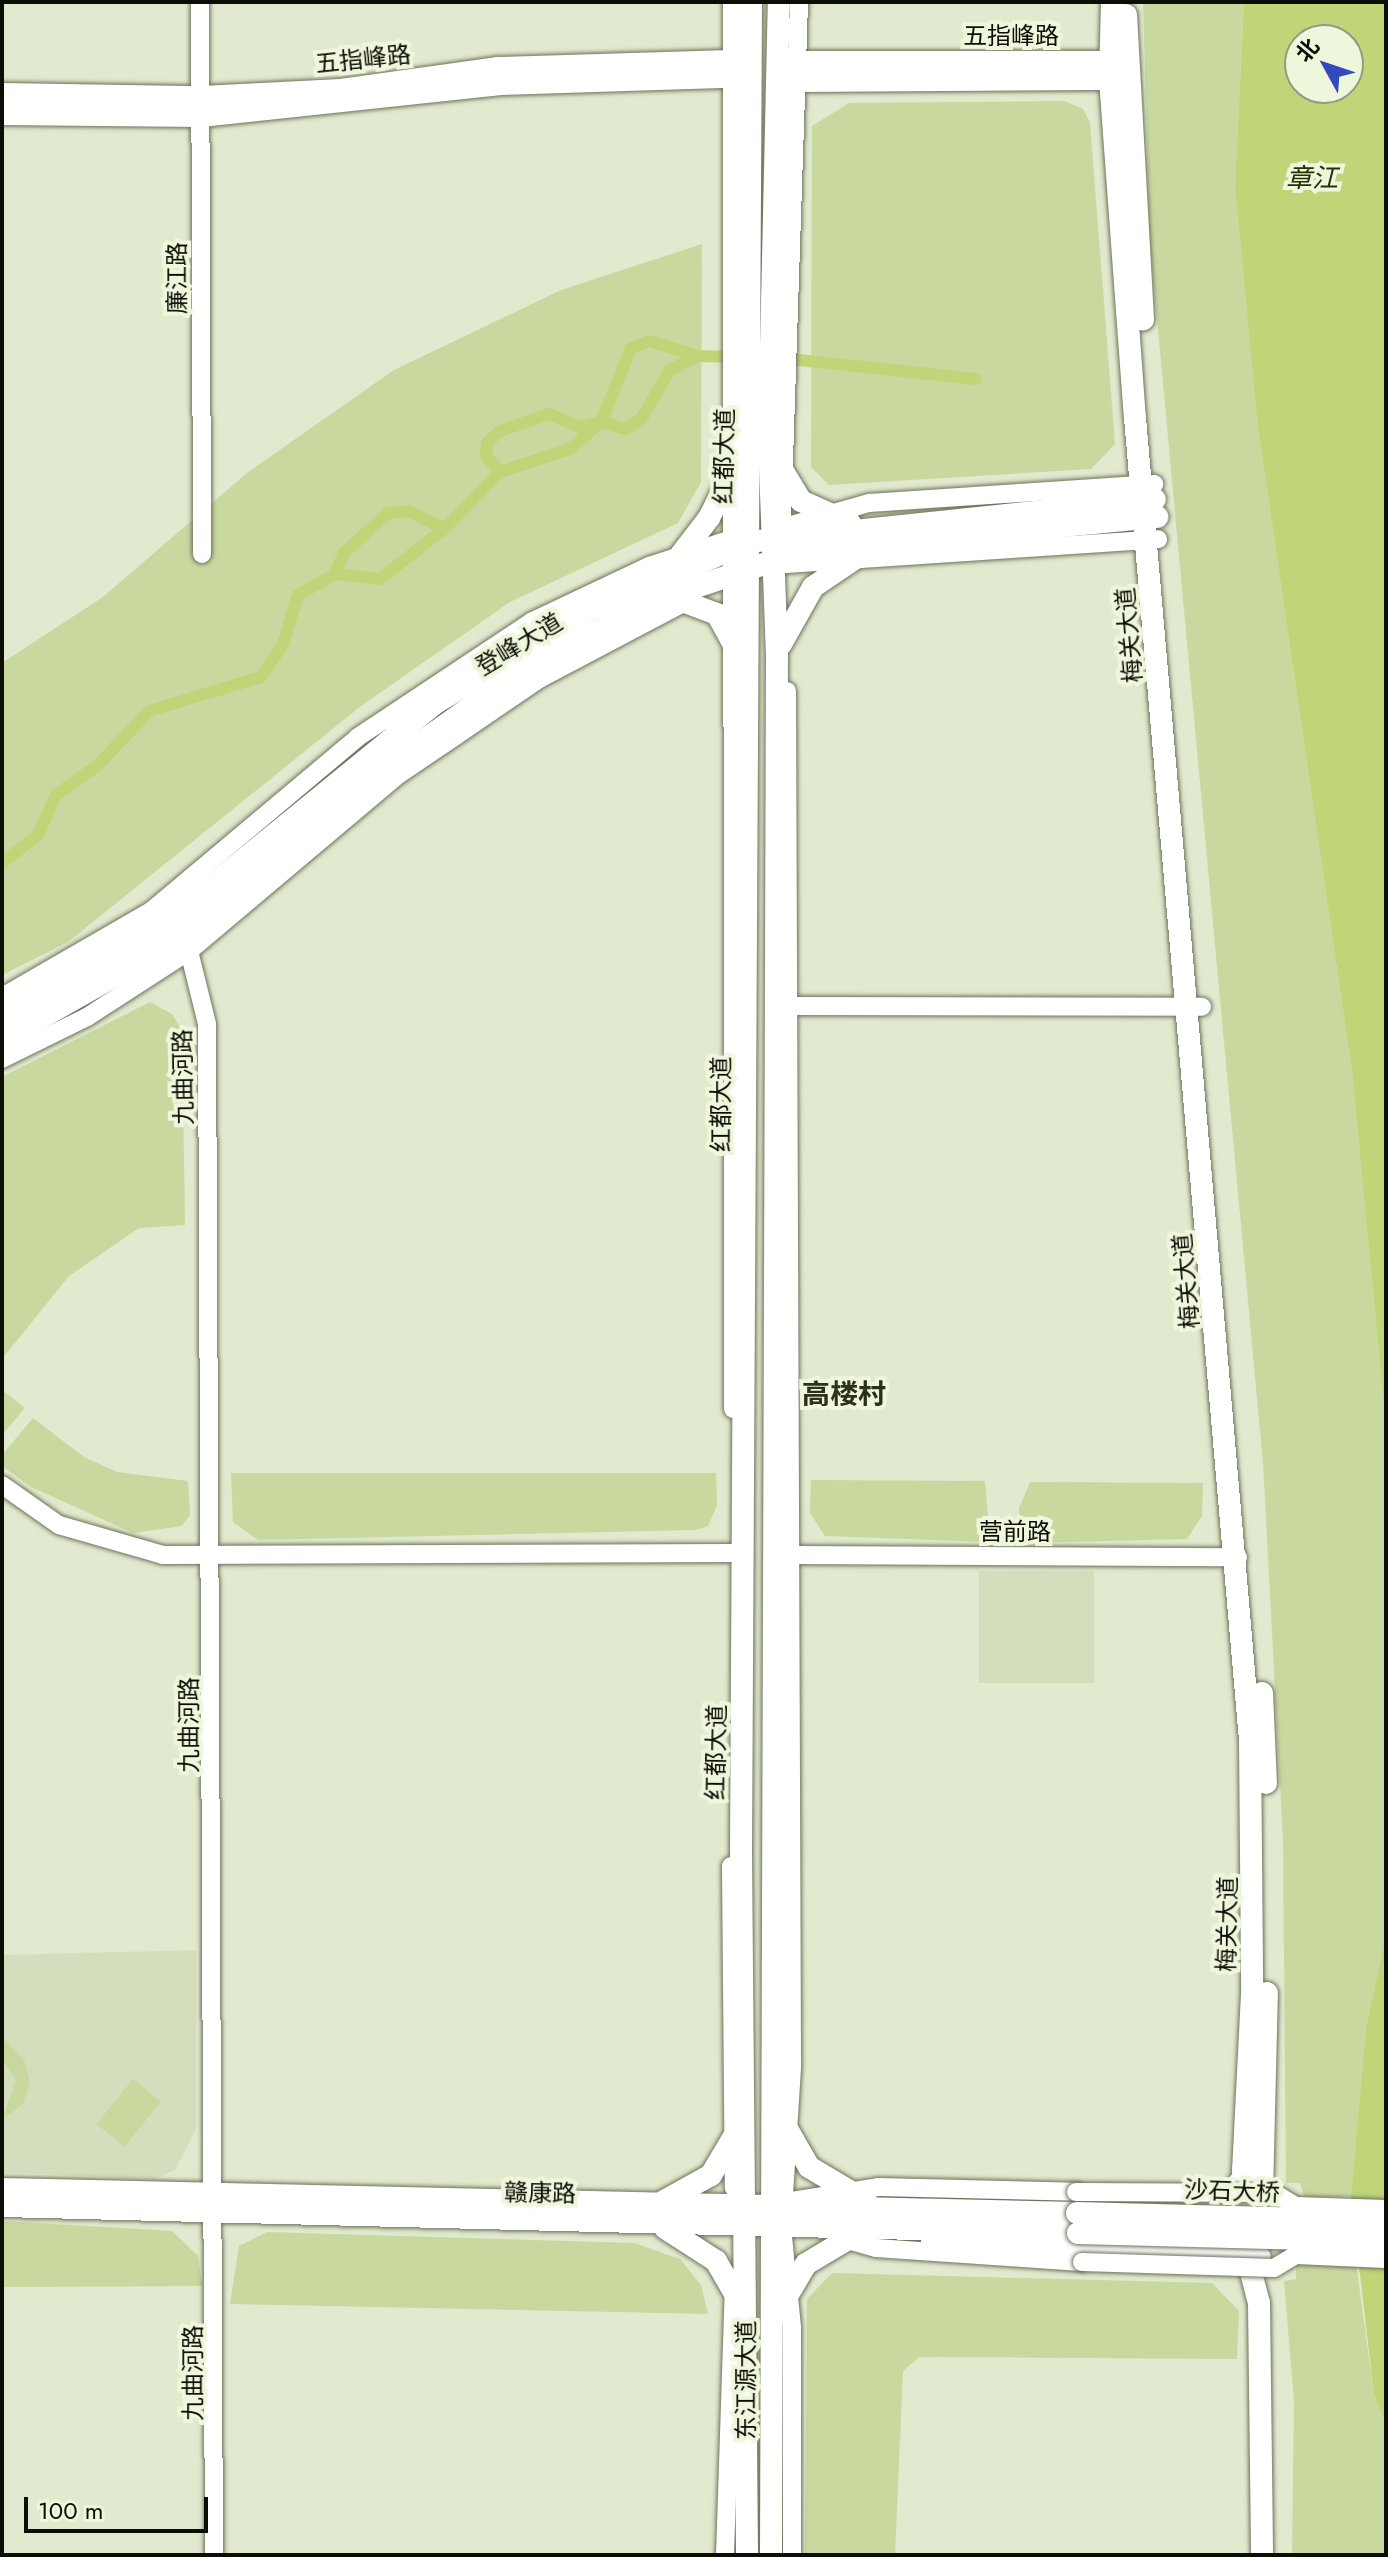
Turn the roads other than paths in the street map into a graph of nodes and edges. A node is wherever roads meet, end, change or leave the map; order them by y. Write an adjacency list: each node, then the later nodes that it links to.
1 (200, 2): 12 (street, 廉江路)
2 (732, 2): 8 (street)
3 (751, 2): 15 (main road, 红都大道)
4 (779, 2): 14 (main road, 红都大道)
5 (799, 2): 10 (street)
6 (1112, 2): 9 (main road, 梅关大道)
7 (1126, 2): 9 (main road, 梅关大道)
8 (729, 69): 12 (main road, 五指峰路); 15 (street)
9 (1118, 70): 10 (main road, 五指峰路); 20 (main road, 梅关大道)
10 (800, 71): 14 (street)
11 (2, 94): 12 (main road, 五指峰路)
12 (201, 107): 13 (main road, 五指峰路); 25 (street, 廉江路)
13 (2, 114)
14 (785, 277): 16 (main road, 红都大道)
15 (739, 279): 16 (main road, 红都大道)
16 (760, 397): 17 (main road, 红都大道); 18 (street); 19 (street)
17 (760, 436): 18 (main road); 19 (main road); 23 (main road, 红都大道); 26 (main road, 红都大道)
18 (782, 478): 21 (main road); 23 (street)
19 (728, 481): 24 (main road); 26 (street)
20 (1150, 510): 21 (street); 22 (main road, 登峰大道); 27 (street); 35 (main road, 梅关大道)
21 (824, 516): 22 (main road); 23 (street)
22 (880, 533): 23 (main road, 登峰大道); 27 (main road)
23 (777, 547): 26 (main road, 登峰大道); 26 (street); 27 (street); 30 (street); 31 (main road, 红都大道)
24 (685, 552): 26 (street); 28 (main road); 33 (street)
25 (202, 554)
26 (741, 556): 28 (main road, 登峰大道); 28 (street); 29 (street); 32 (main road, 红都大道)
27 (847, 560): 30 (main road)
28 (673, 592): 29 (main road); 33 (street); 33 (main road, 登峰大道)
29 (730, 630): 32 (main road); 39 (street)
30 (784, 630): 31 (main road); 34 (street)
31 (777, 657): 43 (main road, 红都大道)
32 (749, 677): 44 (main road, 红都大道)
33 (173, 930): 36 (main road, 登峰大道); 36 (street); 41 (street, 九曲河路)
34 (793, 1006): 35 (street); 40 (street)
35 (1195, 1008): 42 (main road, 梅关大道); 53 (main road, 梅关大道)
36 (9, 1026): 37 (street)
37 (2, 1059)
38 (2, 1485): 41 (street)
39 (733, 1553): 41 (street); 46 (street)
40 (792, 1555): 42 (street, 营前路); 45 (street)
41 (213, 1556): 50 (street, 九曲河路)
42 (1238, 1557): 47 (main road, 梅关大道)
43 (774, 2084): 45 (main road); 59 (main road, 红都大道)
44 (744, 2091): 46 (main road); 58 (main road, 红都大道)
45 (786, 2134): 49 (main road); 59 (street)
46 (732, 2147): 56 (main road); 58 (street)
47 (1243, 2169): 52 (main road); 53 (main road, 梅关大道)
48 (2, 2189): 50 (main road, 赣康路)
49 (839, 2190): 54 (main road); 57 (street); 59 (street)
50 (216, 2205): 51 (main road, 赣康路); 56 (main road, 赣康路); 72 (street, 九曲河路)
51 (2, 2206)
52 (1207, 2206): 53 (main road); 54 (main road)
53 (1252, 2206): 65 (main road, 梅关大道)
54 (878, 2208): 57 (main road, 赣康路); 59 (main road, 赣康路)
55 (1386, 2209): 57 (street, bridge)
56 (647, 2212): 58 (main road, 赣康路); 67 (main road)
57 (1077, 2213): 60 (main road, 沙石大桥, bridge); 61 (main road, 赣康路); 63 (main road, 沙石大桥, bridge)
58 (739, 2216): 59 (main road, 赣康路); 67 (street); 70 (main road, 东江源大道)
59 (778, 2216): 61 (main road, 赣康路); 62 (street); 68 (street); 71 (main road, 东江源大道)
60 (1386, 2221)
61 (874, 2231): 62 (main road); 64 (main road)
62 (841, 2238): 66 (street, bridge); 68 (main road)
63 (1386, 2241)
64 (1200, 2257): 65 (main road); 69 (main road)
65 (1254, 2257): 69 (main road, 梅关大道); 78 (main road, 梅关大道)
66 (1386, 2259)
67 (734, 2286): 70 (main road); 73 (street)
68 (787, 2289): 71 (main road); 76 (street)
69 (1259, 2303): 77 (main road, 梅关大道)
70 (746, 2324): 74 (main road, 东江源大道)
71 (773, 2328): 75 (main road, 东江源大道)
72 (214, 2555)
73 (725, 2555)
74 (747, 2555)
75 (771, 2555)
76 (792, 2555)
77 (1262, 2555)
78 (1275, 2555)

